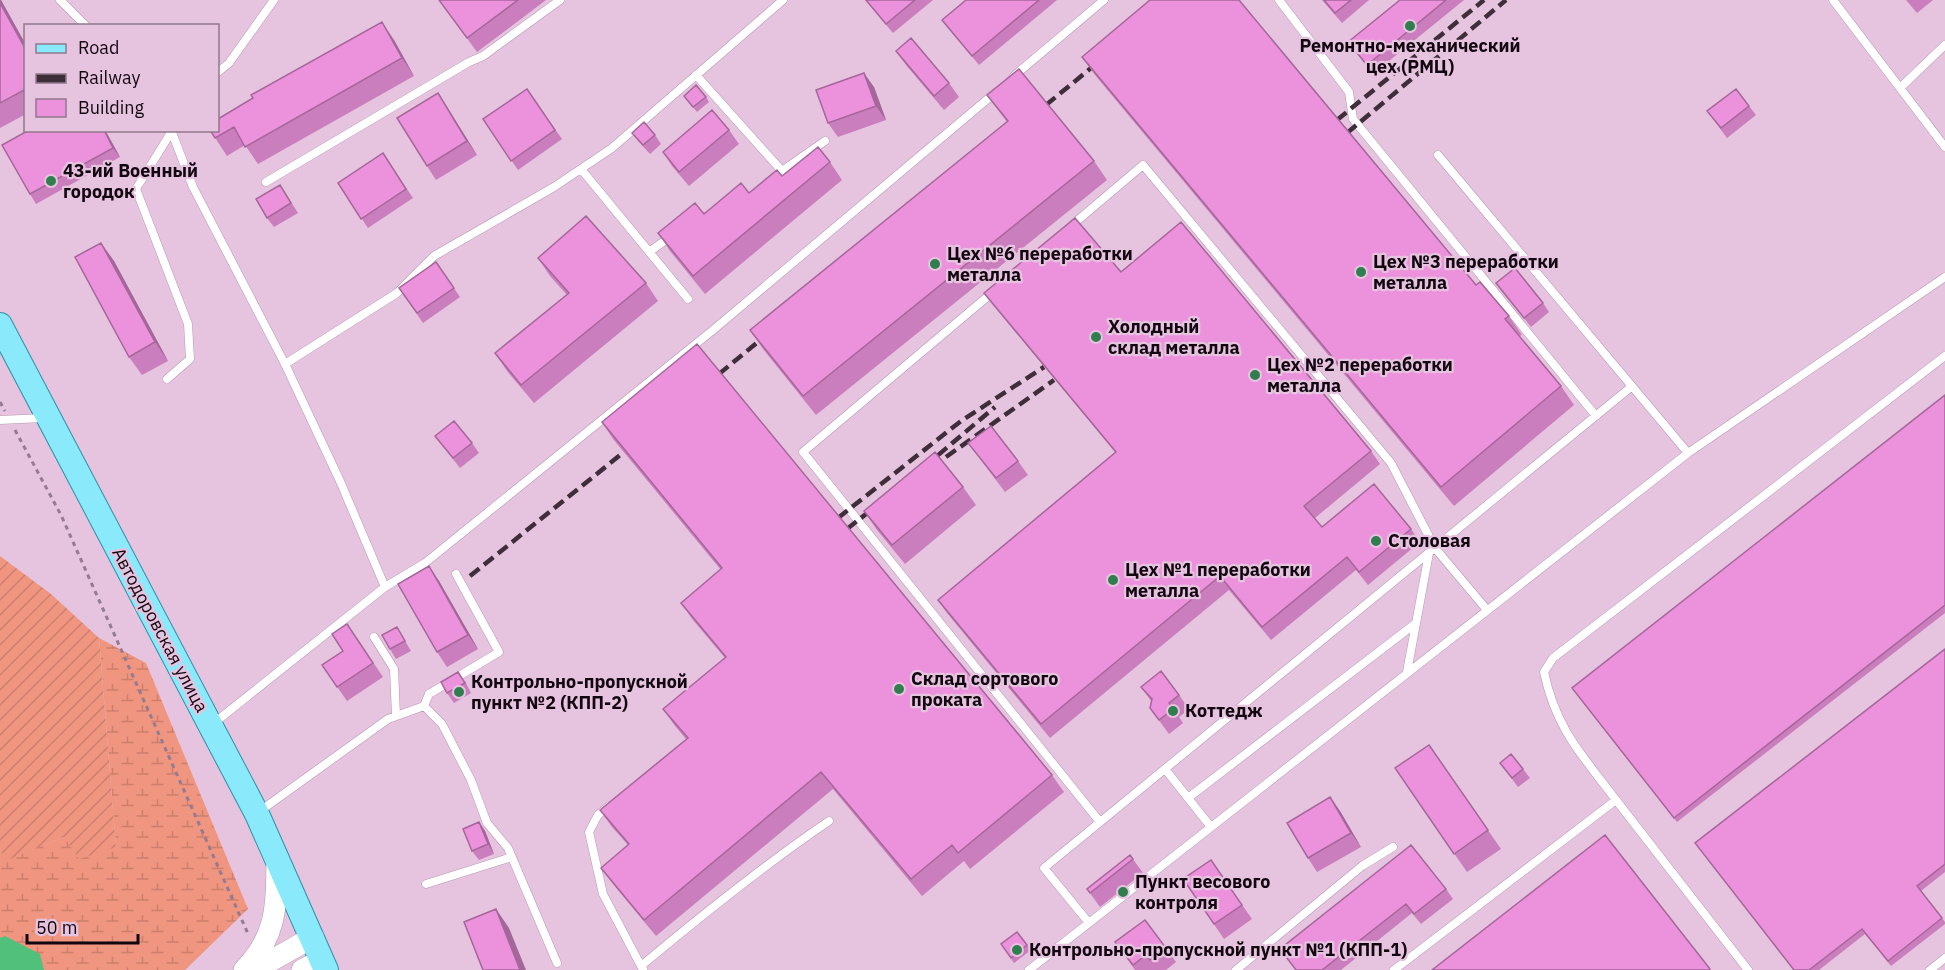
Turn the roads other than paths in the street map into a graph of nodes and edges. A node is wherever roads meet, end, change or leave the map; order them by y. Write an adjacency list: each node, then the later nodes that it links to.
1 (60, 0): 8 (lane)
2 (274, 0): 10 (lane)
3 (560, 0): 18 (lane)
4 (783, 0): 11 (lane)
5 (1104, 0): 36 (lane)
6 (1279, 0): 30 (lane)
7 (1833, 0): 12 (lane)
8 (84, 24)
9 (1945, 45): 12 (lane)
10 (219, 71)
11 (696, 75): 14 (lane); 17 (lane)
12 (1900, 88): 15 (lane)
13 (170, 132): 27 (lane); 28 (lane)
14 (825, 141)
15 (1945, 147)
16 (1438, 155): 29 (lane)
17 (581, 169): 21 (lane); 27 (lane)
18 (266, 182)
19 (675, 233): 21 (lane)
20 (1063, 233): 34 (lane)
21 (649, 252): 24 (lane)
22 (1945, 277): 33 (lane)
23 (1000, 286): 50 (lane)
24 (688, 299)
25 (0, 326): 31 (main road, Автодоровская улица)
26 (1945, 356): 47 (lane)
27 (285, 364): 36 (lane)
28 (167, 379)
29 (1631, 387): 30 (lane); 33 (lane)
30 (1596, 416): 34 (lane)
31 (48, 418): 32 (lane); 43 (main road, Автодоровская улица)
32 (0, 420)
33 (1688, 453): 37 (lane)
34 (1432, 550): 37 (lane); 38 (lane); 44 (lane)
35 (456, 574): 41 (lane)
36 (385, 587): 43 (lane)
37 (1487, 610): 40 (lane)
38 (1416, 623): 40 (lane); 45 (lane)
39 (374, 637): 42 (lane)
40 (1407, 672): 51 (lane)
41 (424, 706): 42 (lane); 53 (lane)
42 (396, 716): 48 (lane)
43 (211, 726): 48 (main road, Автодоровская улица)
44 (1165, 769): 45 (lane); 50 (lane)
45 (1188, 798): 51 (lane)
46 (616, 800): 61 (lane)
47 (1616, 800): 66 (lane); 67 (lane)
48 (257, 814): 54 (main road, Автодоровская улица)
49 (830, 821): 61 (lane)
50 (1100, 822): 56 (lane)
51 (1211, 827): 56 (lane)
52 (1393, 847): 65 (lane)
53 (512, 857): 55 (lane); 59 (lane)
54 (277, 859): 57 (main road, Автодоровская улица); 62 (main road)
55 (426, 884)
56 (1089, 923): 64 (lane)
57 (313, 937): 60 (main road, Автодоровская улица); 63 (main road)
58 (1945, 958): 68 (lane)
59 (557, 963)
60 (317, 967)
61 (642, 968)
62 (244, 970)
63 (255, 970)
64 (1029, 970)
65 (1236, 970)
66 (1394, 970)
67 (1748, 970)
68 (1930, 970)

